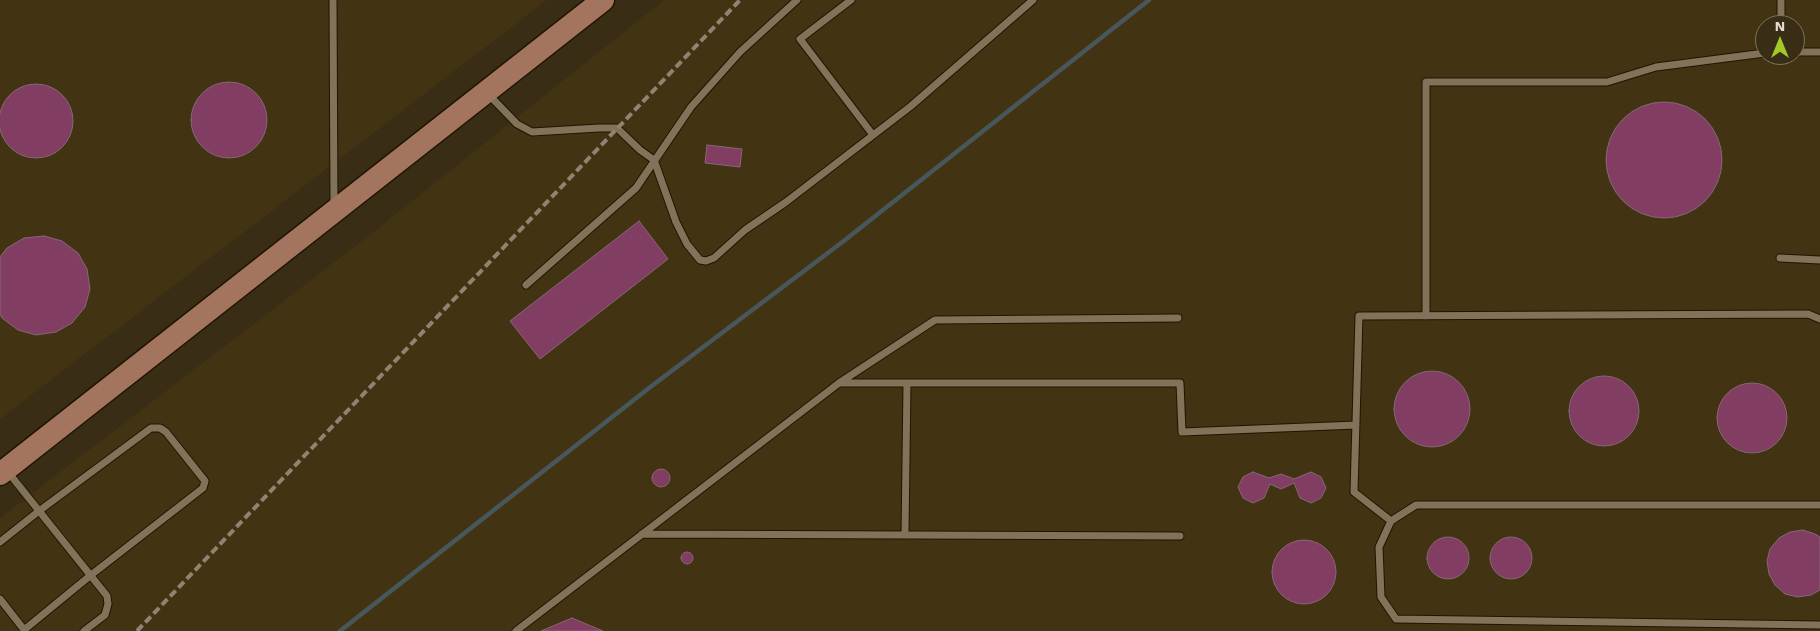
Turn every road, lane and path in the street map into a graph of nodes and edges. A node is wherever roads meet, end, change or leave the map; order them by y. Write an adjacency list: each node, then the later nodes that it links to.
1 (333, 0): 14 (lane)
2 (603, 0): 11 (main road)
3 (798, 0): 13 (lane)
4 (850, 0): 12 (lane)
5 (1033, 0): 12 (lane)
6 (1781, 0): 7 (lane)
7 (1781, 15)
8 (1805, 52): 9 (lane)
9 (1820, 52)
10 (1755, 54): 18 (lane)
11 (486, 92): 13 (lane); 14 (main road)
12 (873, 135): 13 (lane)
13 (654, 160): 17 (lane)
14 (334, 212): 24 (main road)
15 (1780, 258): 16 (lane)
16 (1820, 260)
17 (526, 285)
18 (1426, 316): 20 (lane); 23 (lane)
19 (1178, 318): 21 (lane)
20 (1820, 319)
21 (839, 383): 22 (lane); 28 (lane)
22 (907, 383): 23 (lane); 29 (lane)
23 (1356, 425): 27 (lane)
24 (3, 472): 26 (lane)
25 (1820, 505): 27 (lane)
26 (39, 511): 31 (lane); 32 (lane); 32 (lane)
27 (1391, 521): 34 (lane)
28 (642, 534): 29 (lane); 37 (lane)
29 (905, 535): 30 (lane)
30 (1180, 536)
31 (0, 542)
32 (90, 575): 35 (lane); 36 (lane)
33 (0, 600): 35 (lane)
34 (1820, 625)
35 (25, 631)
36 (84, 631)
37 (516, 631)

